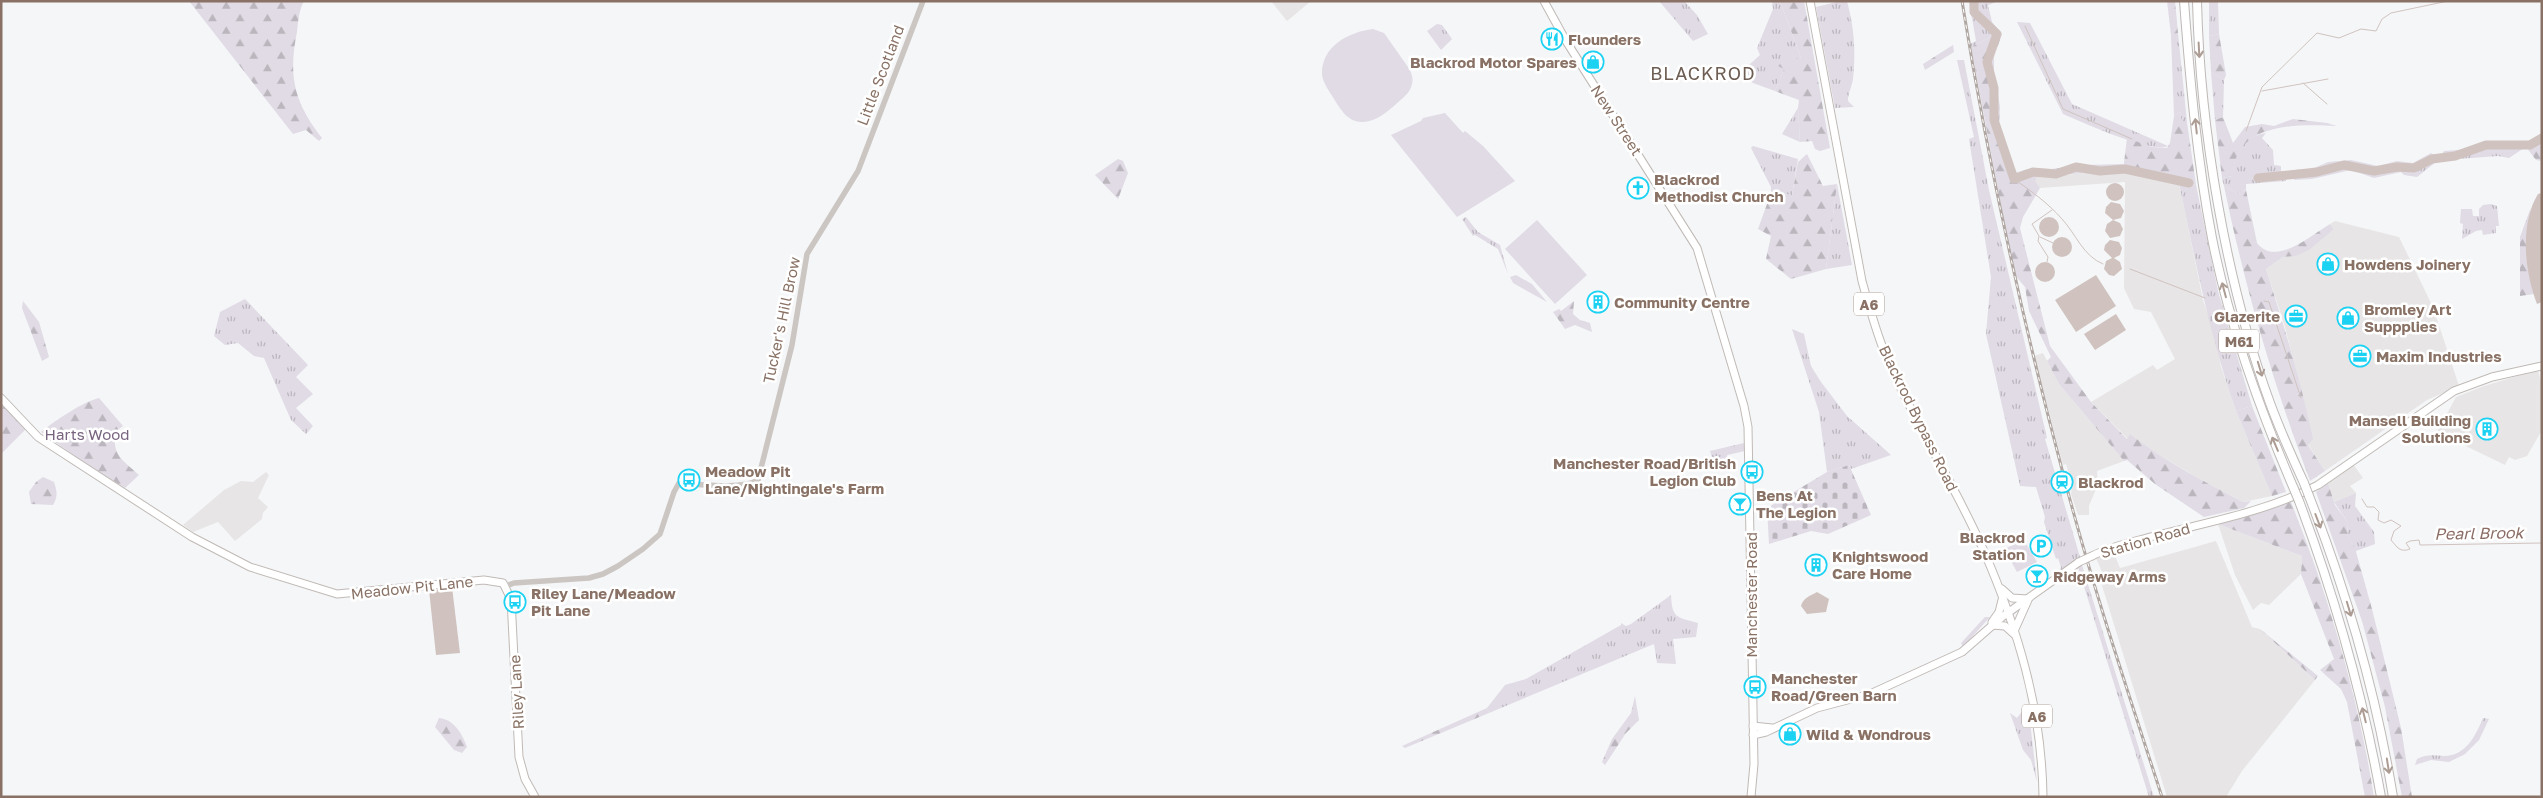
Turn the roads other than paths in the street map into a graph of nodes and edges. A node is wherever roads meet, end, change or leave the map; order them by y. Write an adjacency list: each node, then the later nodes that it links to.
1 (923, 1): 6 (street, Little Scotland)
2 (1544, 1): 7 (main road, New Street)
3 (1810, 1): 11 (main road, Blackrod Bypass Road / A6)
4 (2198, 1): 26 (highway, M61, one-way to 26, bridge)
5 (2184, 3): 25 (highway, M61, one-way to 5, bridge)
6 (862, 159): 10 (street, Tucker's Hill Brow)
7 (1715, 308): 19 (main road, Manchester Road)
8 (2542, 366): 14 (main road, Station Road, bridge)
9 (1, 398): 12 (main road, Meadow Pit Lane)
10 (679, 483): 12 (street, Meadow Pit Lane)
11 (1998, 584): 13 (main road, Blackrod Bypass Road / A6); 14 (main road)
12 (506, 586): 22 (main road, Riley Lane)
13 (2003, 596): 15 (main road, Blackrod Bypass Road / A6); 16 (main road)
14 (2029, 598): 15 (main road, Station Road); 17 (main road)
15 (2009, 612): 16 (main road, Station Road); 17 (main road, Blackrod Bypass Road / A6)
16 (1990, 626): 18 (main road); 20 (main road, Station Road)
17 (2015, 630): 18 (main road, Blackrod Bypass Road / A6)
18 (2018, 638): 24 (main road, Blackrod Bypass Road / A6)
19 (1752, 726): 20 (main road, Station Road); 21 (main road, Manchester Road)
20 (1772, 728): 21 (main road, Station Road)
21 (1753, 735): 23 (main road, Manchester Road)
22 (535, 797)
23 (1751, 797)
24 (2044, 797)
25 (2381, 797)
26 (2393, 797)

